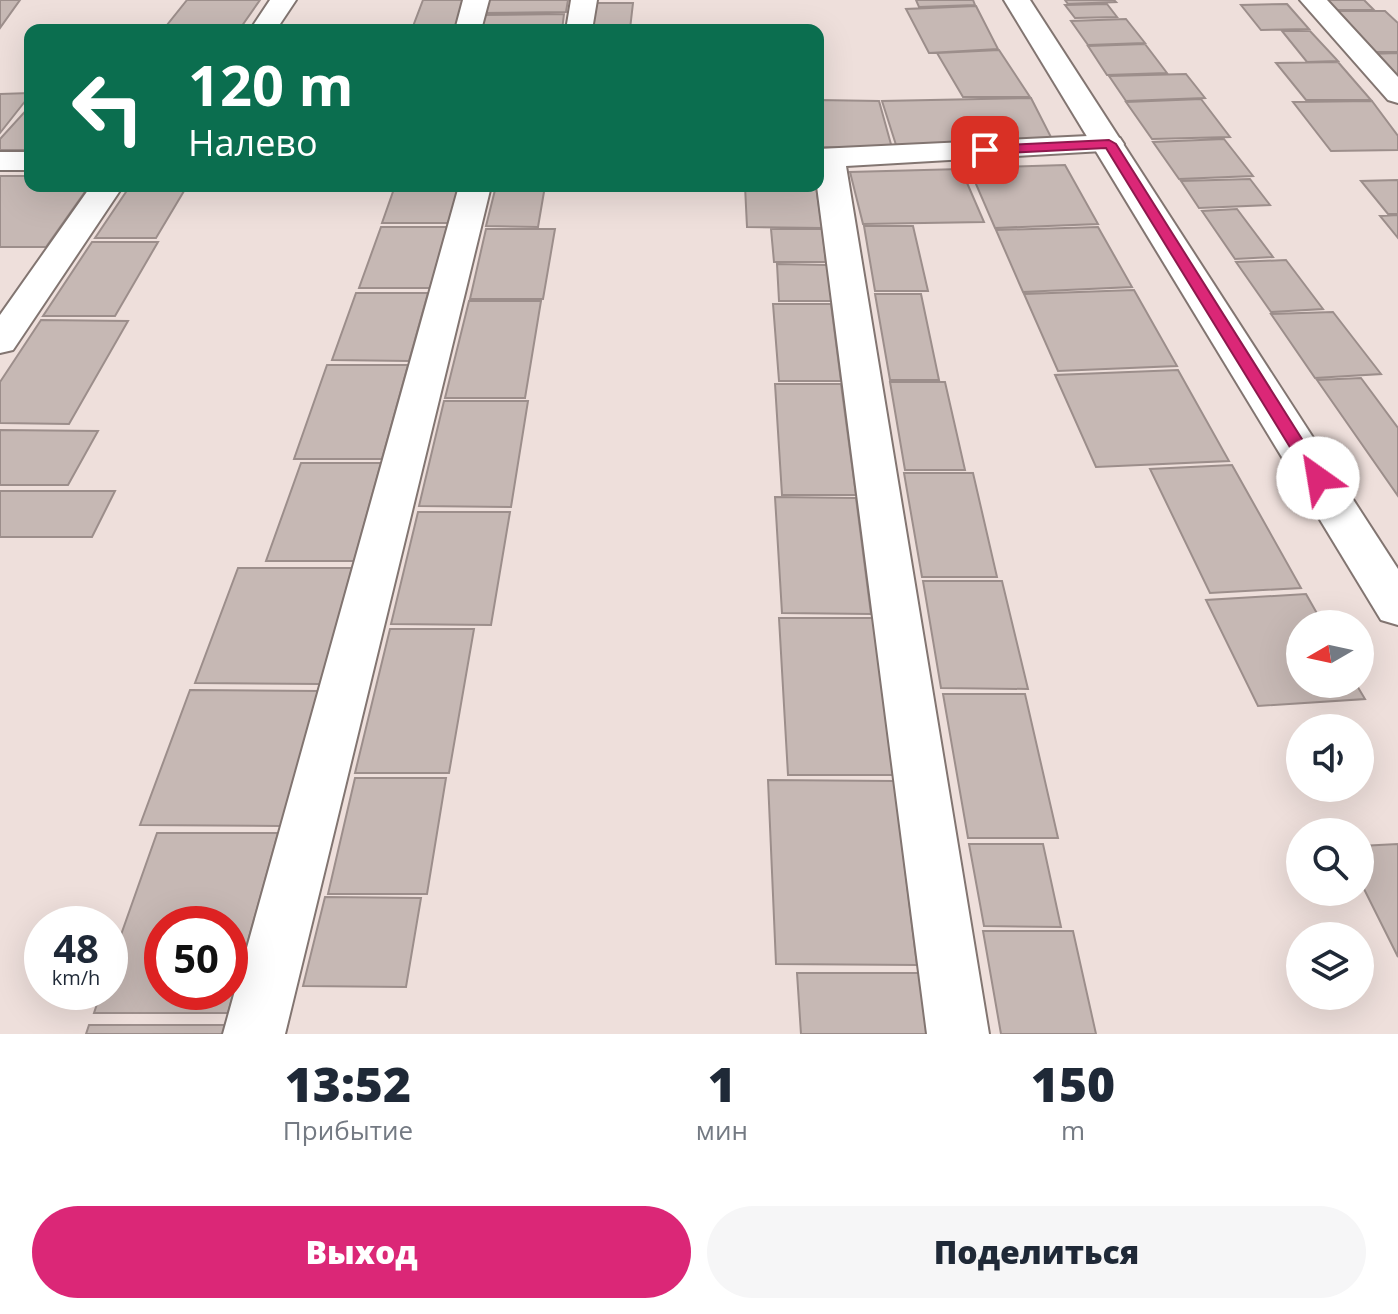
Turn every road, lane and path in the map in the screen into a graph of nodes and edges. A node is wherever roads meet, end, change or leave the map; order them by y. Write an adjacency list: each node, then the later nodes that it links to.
1 (283, 0): 6 (street)
2 (476, 0): 7 (street)
3 (584, 0): 8 (street)
4 (1017, 0): 10 (street)
5 (1313, 0): 9 (street)
6 (267, 24)
7 (470, 24)
8 (580, 24)
9 (1398, 94)
10 (1109, 144): 11 (street); 17 (street)
11 (824, 158): 19 (street)
12 (0, 161): 13 (street)
13 (24, 161)
14 (103, 192): 16 (street)
15 (473, 192): 18 (street)
16 (0, 342)
17 (1398, 607)
18 (254, 1034)
19 (958, 1034)

